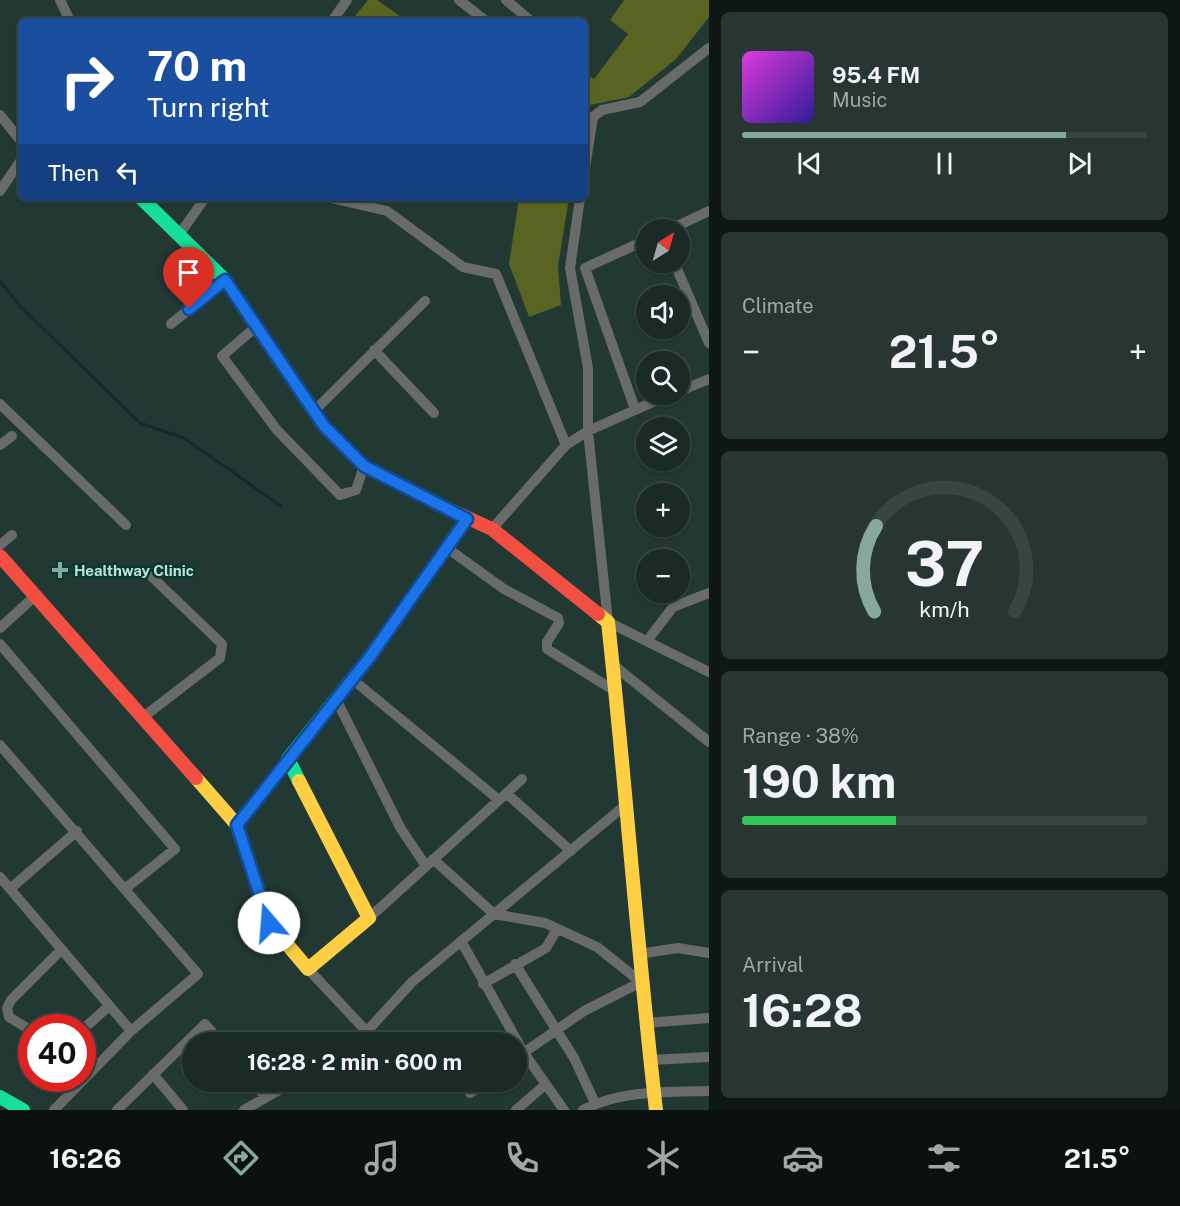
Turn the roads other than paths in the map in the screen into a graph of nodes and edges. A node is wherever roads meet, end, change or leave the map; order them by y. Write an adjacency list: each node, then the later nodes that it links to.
1 (60, 0): 5 (street)
2 (347, 0): 6 (street)
3 (459, 0): 7 (street)
4 (507, 0): 8 (street)
5 (69, 18)
6 (334, 18)
7 (482, 18)
8 (528, 18)
9 (709, 48): 12 (street)
10 (0, 115): 11 (street)
11 (18, 137)
12 (588, 149)
13 (18, 164): 14 (street)
14 (1, 186)
15 (144, 201): 21 (street)
16 (203, 201): 21 (street)
17 (344, 201): 40 (street)
18 (580, 201): 37 (street)
19 (709, 212): 20 (street)
20 (690, 221)
21 (179, 235): 24 (street)
22 (636, 244): 34 (street)
23 (679, 273): 28 (street)
24 (225, 280): 26 (street); 27 (street)
25 (426, 301): 29 (street)
26 (171, 324)
27 (257, 326): 35 (street); 41 (street)
28 (709, 343)
29 (374, 350): 35 (street); 36 (street)
30 (709, 379): 31 (street)
31 (690, 387)
32 (0, 404): 43 (street)
33 (645, 405): 34 (street)
34 (635, 409): 37 (street)
35 (314, 411): 41 (street)
36 (434, 413)
37 (588, 431): 40 (street); 52 (street)
38 (12, 436): 39 (street)
39 (0, 445)
40 (566, 445): 44 (street)
41 (364, 466): 42 (street)
42 (467, 519): 44 (street); 47 (street)
43 (126, 525)
44 (492, 529): 52 (street)
45 (12, 535): 46 (street)
46 (0, 545)
47 (447, 548): 58 (street); 59 (street)
48 (0, 556): 51 (street)
49 (151, 576): 61 (street)
50 (709, 593): 54 (street)
51 (35, 596): 53 (street); 61 (street)
52 (608, 622): 54 (street); 56 (street)
53 (0, 628)
54 (647, 641): 57 (street)
55 (0, 644): 73 (street)
56 (612, 664): 59 (street); 62 (street)
57 (709, 672)
58 (352, 679): 60 (street); 66 (street)
59 (615, 691): 67 (street)
60 (336, 699): 64 (street); 71 (street)
61 (142, 718): 68 (street)
62 (709, 742)
63 (0, 745): 69 (street)
64 (288, 759): 68 (street); 76 (street)
65 (522, 779): 66 (street)
66 (503, 797): 70 (street); 71 (street)
67 (628, 803): 70 (street); 80 (street)
68 (237, 825): 83 (street)
69 (77, 831): 73 (street); 74 (street)
70 (571, 851): 75 (street)
71 (430, 862): 75 (street); 76 (street)
72 (0, 877): 74 (street)
73 (126, 888): 92 (street)
74 (10, 889): 79 (street)
75 (494, 914): 77 (street); 78 (street)
76 (369, 918): 83 (street)
77 (557, 929): 82 (street); 84 (street)
78 (461, 941): 85 (street); 96 (street)
79 (62, 950): 86 (street); 89 (street)
80 (638, 954): 81 (street); 84 (street)
81 (709, 954)
82 (515, 964): 85 (street); 91 (street)
83 (308, 969): 95 (street)
84 (641, 982): 90 (street); 91 (street)
85 (483, 984): 97 (street)
86 (109, 1006): 87 (street); 92 (street)
87 (96, 1018)
88 (709, 1018): 90 (street)
89 (18, 1022)
90 (646, 1023): 101 (street)
91 (556, 1030): 99 (street); 111 (street)
92 (131, 1031): 113 (street)
93 (197, 1032): 94 (street)
94 (212, 1032)
95 (367, 1032)
96 (369, 1032)
97 (508, 1032)
98 (182, 1046): 103 (street)
99 (527, 1050)
100 (709, 1057): 101 (street)
101 (651, 1060): 108 (street)
102 (527, 1063): 104 (street)
103 (153, 1074): 114 (street); 115 (street)
104 (545, 1085): 117 (street); 118 (street)
105 (709, 1091): 108 (street)
106 (261, 1092): 110 (street)
107 (275, 1092): 110 (street)
108 (655, 1093): 111 (street); 120 (street)
109 (0, 1096): 112 (street)
110 (266, 1097): 116 (street)
111 (596, 1103): 119 (street)
112 (23, 1110)
113 (54, 1110)
114 (117, 1110)
115 (183, 1110)
116 (244, 1110)
117 (516, 1110)
118 (564, 1110)
119 (583, 1110)
120 (656, 1110)

